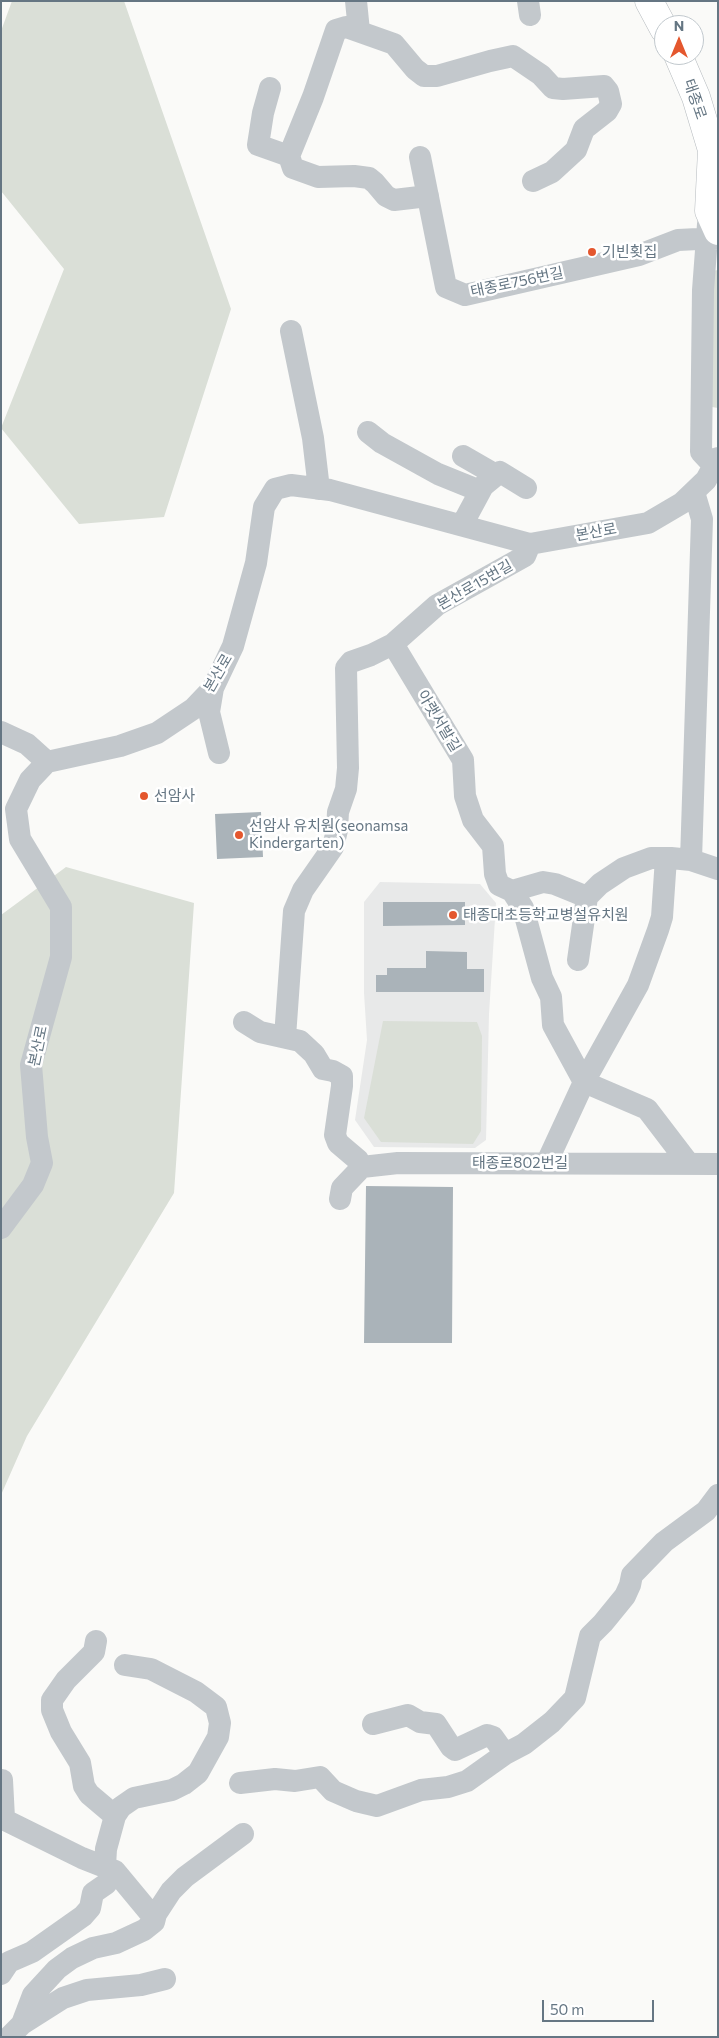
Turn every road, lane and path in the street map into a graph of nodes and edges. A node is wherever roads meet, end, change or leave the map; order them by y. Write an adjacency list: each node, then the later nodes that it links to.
1 (356, 1): 4 (street)
2 (648, 1): 3 (main road)
3 (656, 15)
4 (359, 31): 8 (street); 10 (street)
5 (682, 65): 7 (main road, 태종로)
6 (270, 88): 8 (street)
7 (711, 124): 12 (main road, 태종로)
8 (289, 156): 11 (street)
9 (420, 157): 11 (street, 태종로756번길)
10 (533, 181)
11 (428, 196): 12 (street, 태종로756번길)
12 (713, 230): 16 (street)
13 (291, 331): 19 (street)
14 (368, 432): 20 (street)
15 (463, 456): 17 (street)
16 (716, 462): 21 (street, 본산로)
17 (496, 475): 18 (street); 20 (street)
18 (526, 488)
19 (319, 489): 22 (street, 본산로); 25 (street, 본산로)
20 (480, 491): 22 (street)
21 (694, 492): 23 (street, 본산로); 30 (street)
22 (462, 524): 23 (street, 본산로)
23 (530, 544): 24 (street, 본산로15번길)
24 (393, 644): 32 (street, 아랫서발길); 36 (street, 본산로15번길)
25 (212, 688): 27 (street); 28 (street, 본산로)
26 (1, 732): 28 (street)
27 (219, 753)
28 (48, 762): 43 (street, 본산로)
29 (666, 858): 30 (street); 33 (street); 37 (street)
30 (691, 860): 31 (street)
31 (718, 869)
32 (505, 888): 33 (street); 37 (street, 아랫서발길)
33 (587, 897): 34 (street)
34 (578, 960)
35 (244, 1022): 36 (street)
36 (285, 1037): 41 (street)
37 (584, 1082): 38 (street); 39 (street)
38 (547, 1162): 39 (street, 태종로802번길); 41 (street, 태종로802번길)
39 (689, 1164): 40 (street, 태종로802번길)
40 (718, 1164)
41 (362, 1167): 42 (street)
42 (340, 1199)
43 (1, 1228)
44 (718, 1495): 48 (street)
45 (96, 1641): 51 (street)
46 (125, 1665): 51 (street)
47 (373, 1724): 48 (street)
48 (505, 1754): 50 (street)
49 (2, 1780): 52 (street)
50 (240, 1783)
51 (115, 1816): 54 (street)
52 (3, 1818): 54 (street)
53 (243, 1834): 55 (street)
54 (110, 1868): 55 (street); 56 (street)
55 (156, 1914): 58 (street)
56 (4, 1963)
57 (165, 1979): 58 (street)
58 (16, 2031)

